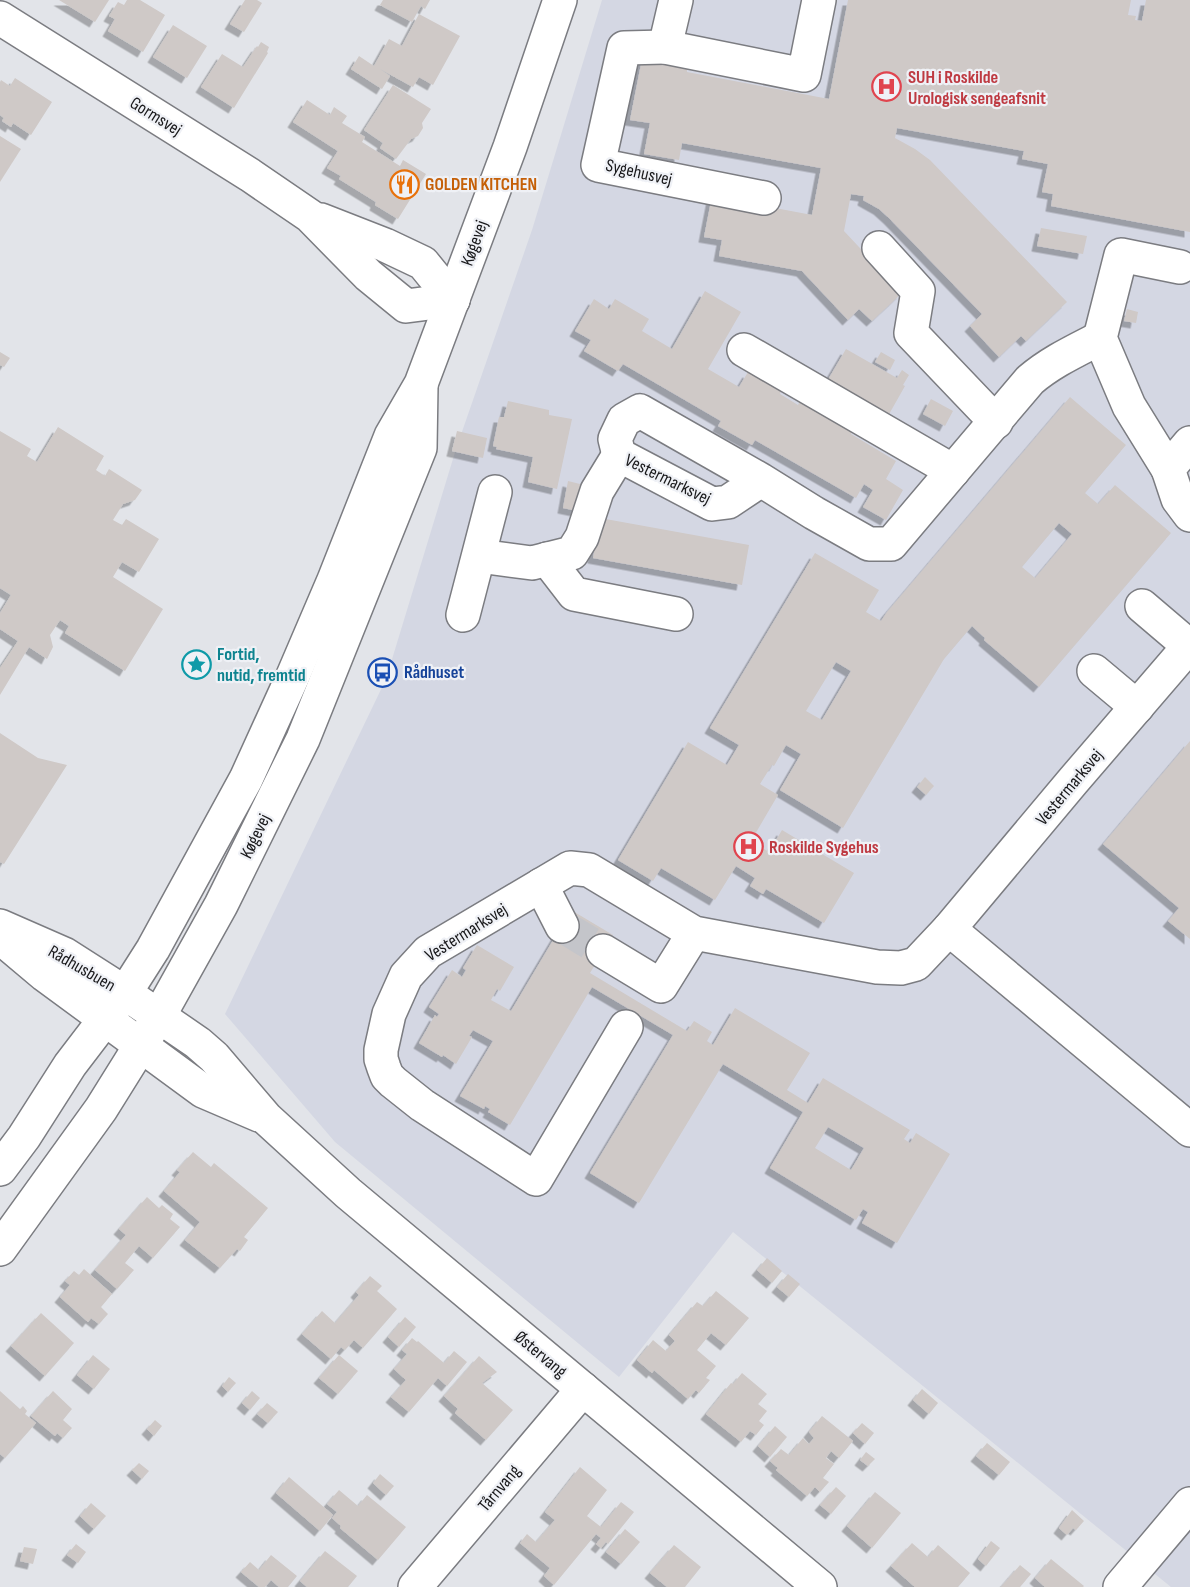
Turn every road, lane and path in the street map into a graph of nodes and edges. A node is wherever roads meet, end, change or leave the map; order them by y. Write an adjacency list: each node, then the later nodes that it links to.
1 (560, 0): 9 (street, Køgevej)
2 (676, 0): 5 (street)
3 (819, 0): 5 (street, Sygehusvej)
4 (0, 18): 9 (street, Gormsvej)
5 (665, 47): 6 (street, Sygehusvej)
6 (764, 198)
7 (879, 248): 13 (street)
8 (1180, 267): 10 (street)
9 (453, 300): 12 (street, Køgevej)
10 (1100, 338): 13 (street, Vestermarksvej); 16 (street)
11 (744, 350): 17 (street)
12 (421, 384): 36 (street, Køgevej); 37 (street, Køgevej)
13 (996, 422): 17 (street, Vestermarksvej)
14 (1190, 443): 16 (street)
15 (618, 455): 18 (street, Vestermarksvej); 18 (street, Vestermarksvej); 22 (street)
16 (1168, 469): 20 (street)
17 (953, 471): 18 (street, Vestermarksvej)
18 (761, 480)
19 (495, 492): 21 (street)
20 (1190, 515)
21 (479, 556): 22 (street); 25 (street)
22 (547, 559): 24 (street)
23 (1142, 606): 26 (street)
24 (676, 614)
25 (463, 615)
26 (1189, 646): 28 (street, Vestermarksvej)
27 (1094, 671): 28 (street)
28 (1137, 707): 32 (street, Vestermarksvej)
29 (541, 885): 31 (street); 33 (street, Vestermarksvej); 39 (street, Vestermarksvej)
30 (0, 926): 36 (street, Rådhusbuen)
31 (562, 926)
32 (950, 929): 33 (street, Vestermarksvej); 42 (street)
33 (694, 933): 35 (street)
34 (0, 937): 38 (street, Rådhusbuen)
35 (603, 951)
36 (125, 993): 37 (street, Rådhusbuen); 38 (street, Køgevej)
37 (159, 1016): 40 (street, Køgevej); 41 (street, Østervang)
38 (105, 1019): 40 (street, Rådhusbuen); 43 (street, Køgevej)
39 (626, 1027)
40 (141, 1046): 41 (street, Østervang); 44 (street, Køgevej)
41 (266, 1118): 45 (street, Østervang)
42 (1190, 1130)
43 (0, 1169)
44 (0, 1250)
45 (583, 1389): 47 (street, Tårnvang); 48 (street, Østervang)
46 (1190, 1504): 49 (street)
47 (415, 1587)
48 (820, 1587)
49 (1120, 1587)

